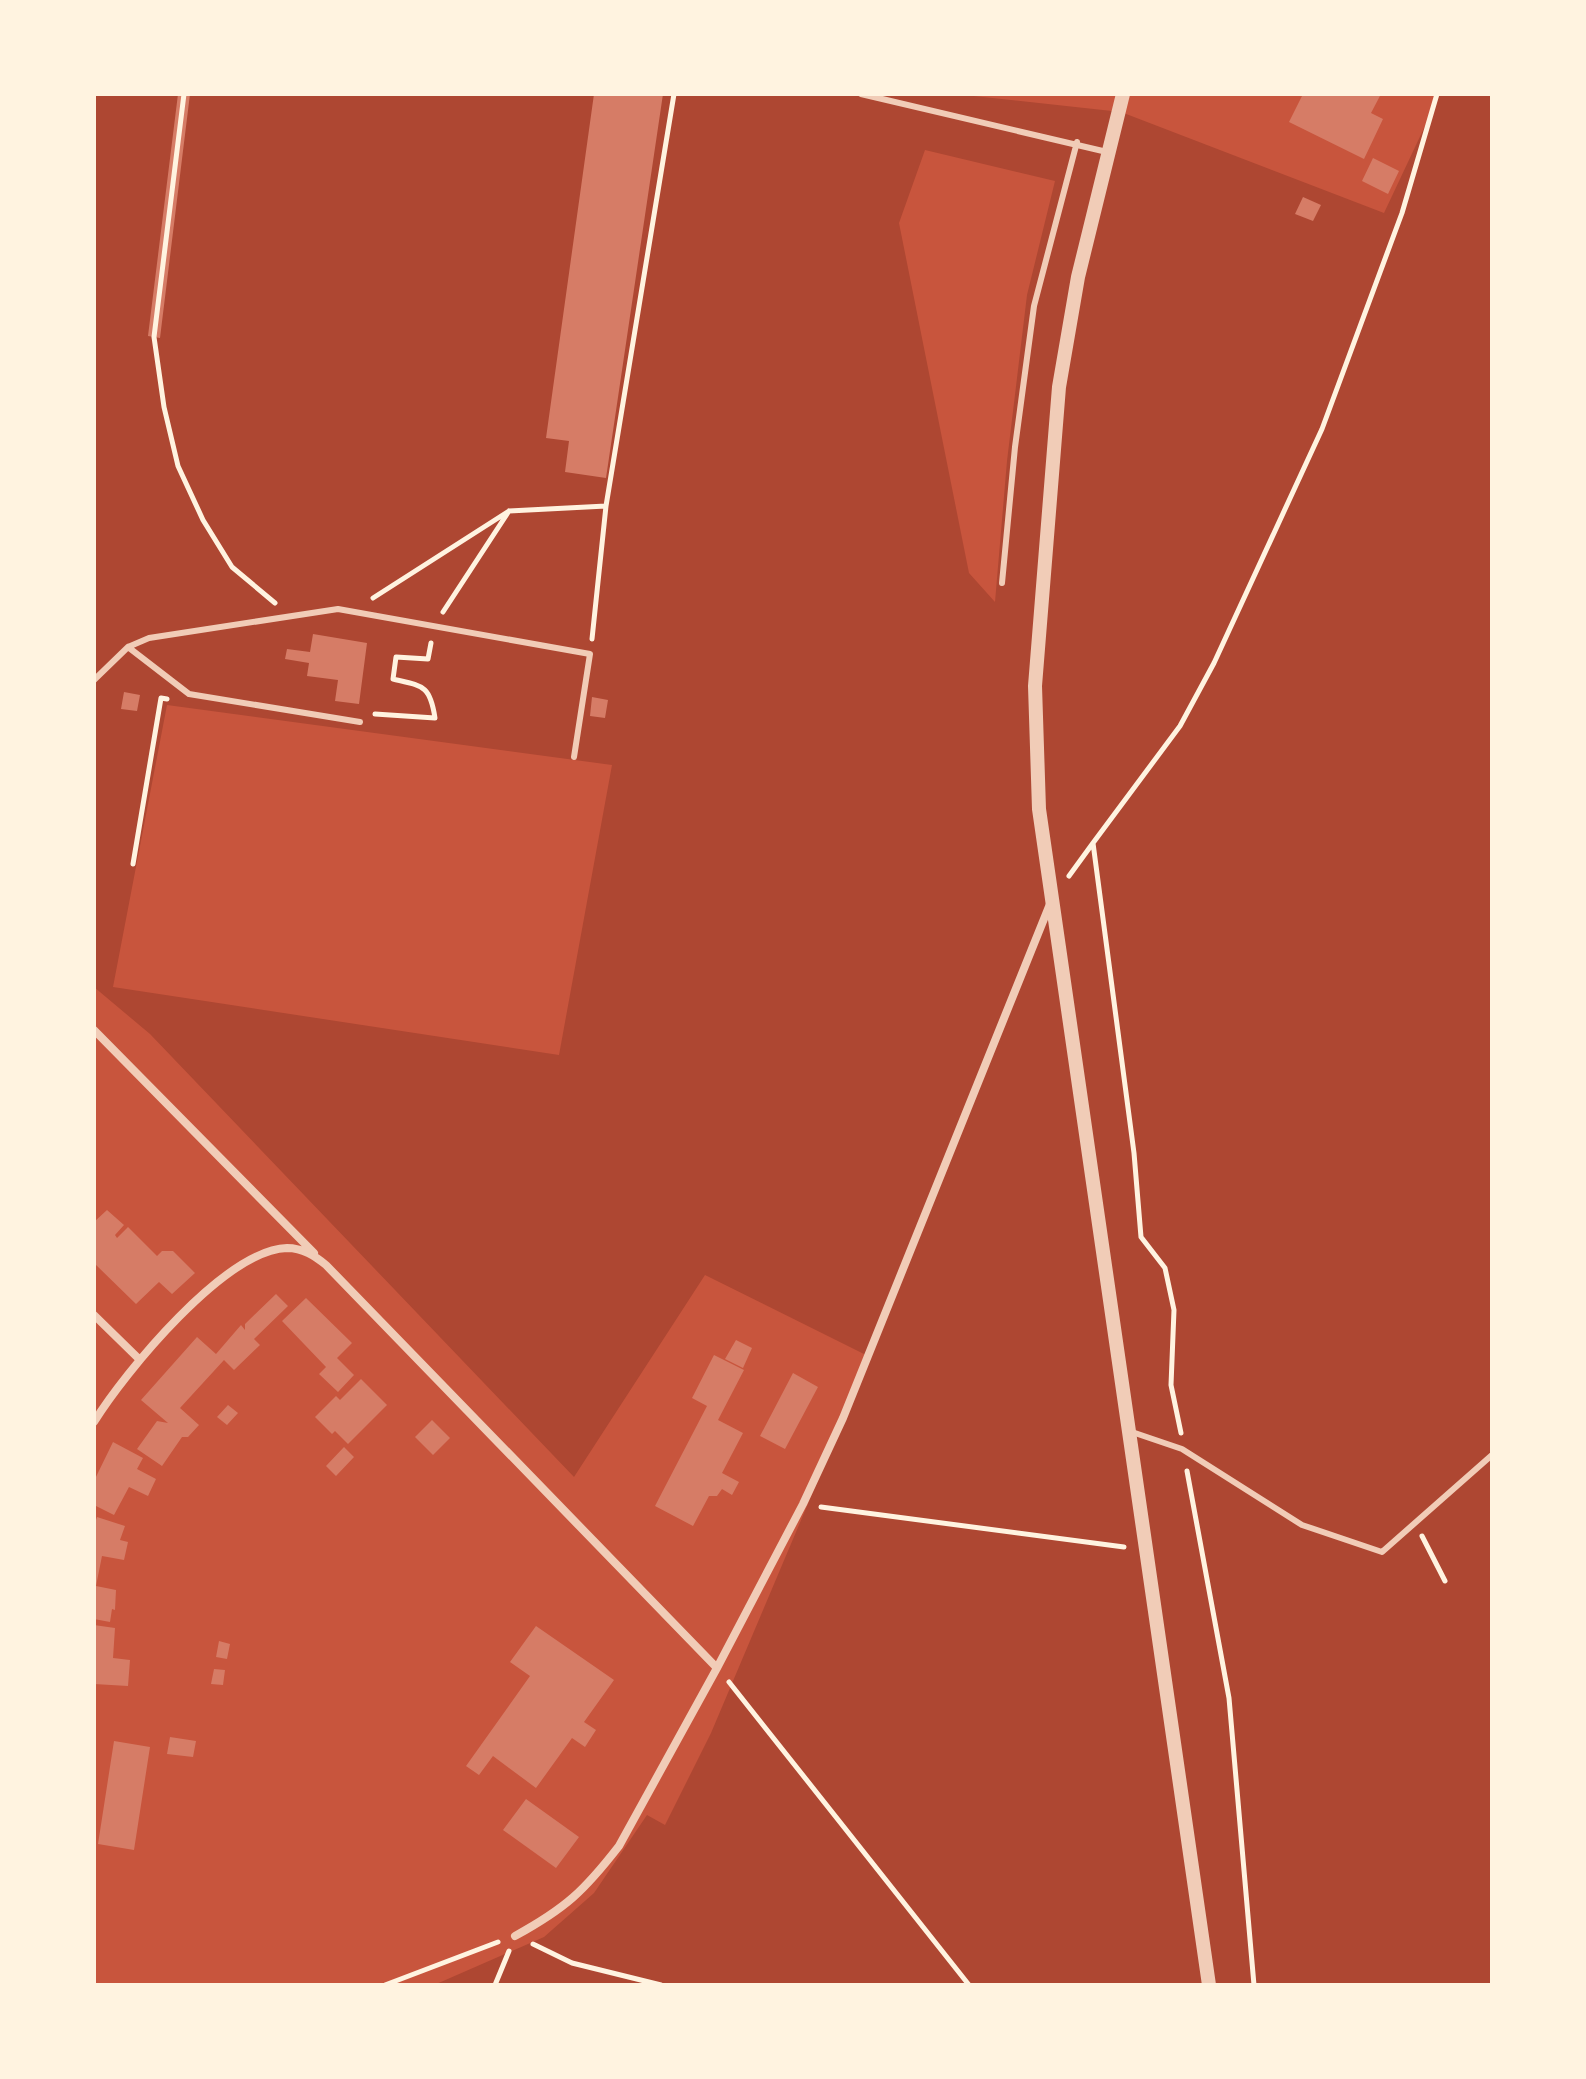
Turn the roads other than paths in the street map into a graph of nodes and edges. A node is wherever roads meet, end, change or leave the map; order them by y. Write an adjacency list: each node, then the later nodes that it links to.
1 (861, 94): 3 (lane)
2 (1123, 94): 4 (street)
3 (1077, 142): 4 (lane); 5 (lane)
4 (1107, 152): 10 (street)
5 (1002, 583)
6 (128, 647): 7 (lane); 8 (lane); 9 (lane)
7 (94, 680)
8 (360, 722)
9 (574, 757)
10 (1050, 903): 16 (street); 18 (street)
11 (94, 1030): 12 (street)
12 (326, 1265): 14 (street); 18 (street)
13 (94, 1315): 14 (street)
14 (139, 1359): 15 (street)
15 (94, 1422)
16 (1127, 1431): 17 (lane); 20 (street)
17 (1492, 1455)
18 (717, 1668): 19 (street)
19 (515, 1936)
20 (1209, 1985)

